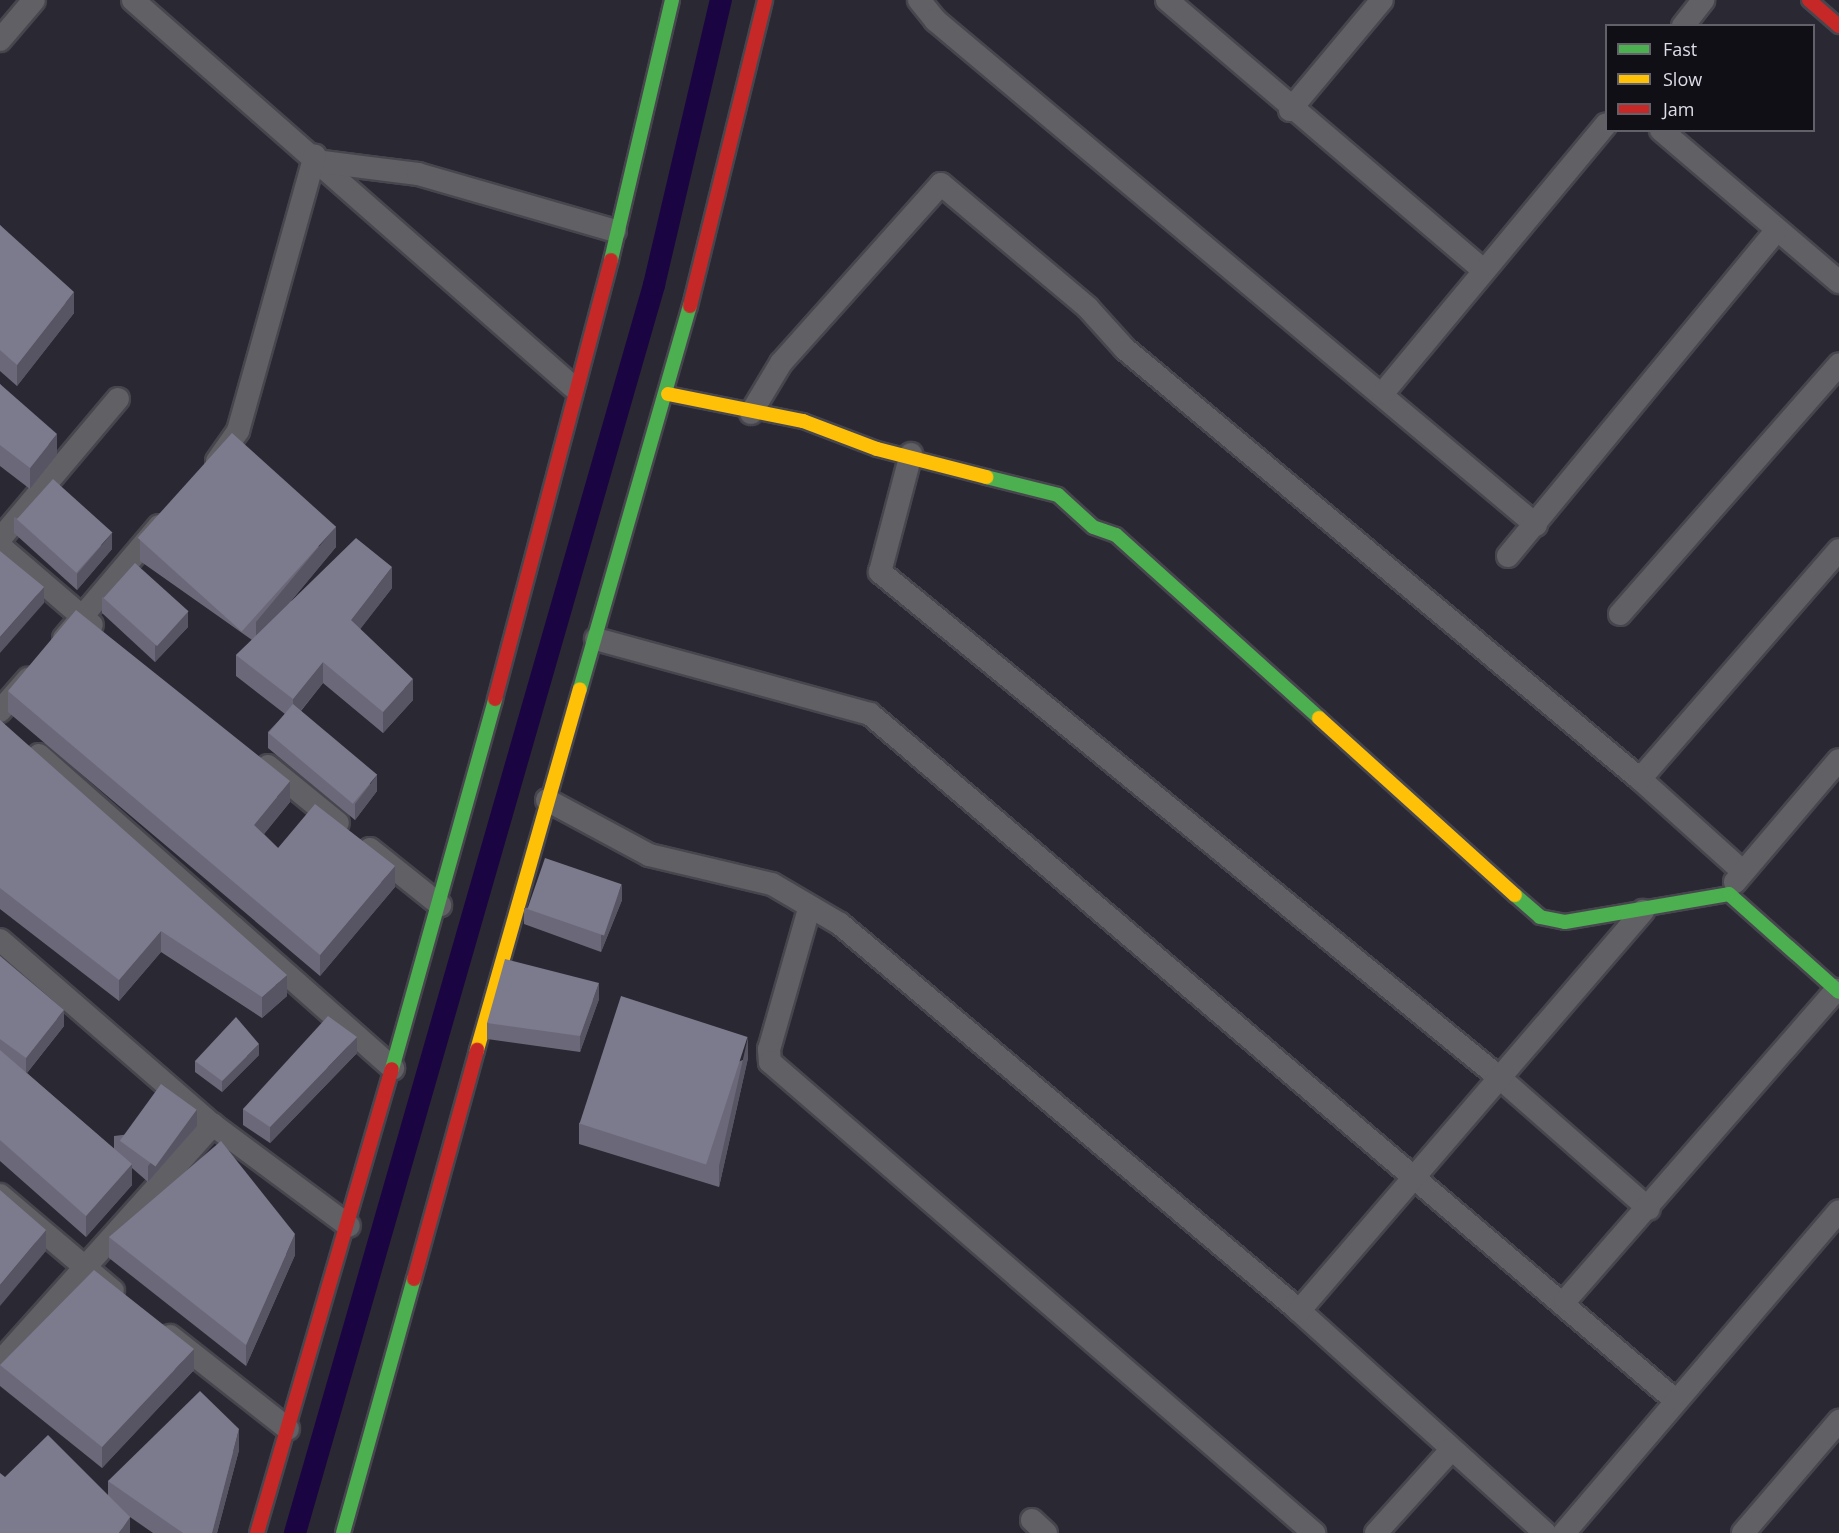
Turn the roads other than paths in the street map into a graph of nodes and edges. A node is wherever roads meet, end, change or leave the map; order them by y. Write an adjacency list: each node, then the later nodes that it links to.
1 (34, 0): 12 (street)
2 (133, 0): 16 (street)
3 (672, 0): 17 (street)
4 (765, 0): 24 (street)
5 (919, 0): 23 (street)
6 (1167, 0): 13 (street)
7 (1382, 0): 13 (street)
8 (1703, 0): 10 (street)
9 (1809, 0): 11 (street)
10 (1685, 24)
11 (1839, 26)
12 (0, 40)
13 (1290, 110): 19 (street)
14 (1605, 125): 19 (street)
15 (1663, 132): 18 (street)
16 (319, 159): 17 (street); 22 (street); 28 (street)
17 (615, 231): 22 (street)
18 (1775, 232): 20 (street); 30 (street)
19 (1483, 270): 23 (street)
20 (1839, 282)
21 (1839, 365): 35 (street)
22 (573, 387): 46 (street)
23 (1383, 393): 30 (street)
24 (668, 394): 26 (street); 38 (street)
25 (118, 399): 31 (street)
26 (751, 413): 27 (street); 42 (street)
27 (911, 454): 48 (street); 52 (street)
28 (201, 479)
29 (172, 512): 36 (street)
30 (1536, 525): 34 (street)
31 (0, 539)
32 (0, 546): 36 (street)
33 (1839, 550): 42 (street)
34 (1509, 556)
35 (1620, 614)
36 (82, 616): 37 (street); 39 (street)
37 (109, 639)
38 (596, 639): 43 (street); 54 (street)
39 (7, 724): 51 (street)
40 (247, 750): 46 (street)
41 (1839, 760): 44 (street)
42 (1640, 778): 44 (street)
43 (547, 800): 47 (street); 70 (street)
44 (1741, 870): 45 (street)
45 (1729, 894): 48 (street); 50 (street)
46 (440, 905): 51 (street)
47 (809, 909): 62 (street); 71 (street)
48 (1643, 911): 52 (street)
49 (0, 940): 53 (street)
50 (1838, 991): 56 (street)
51 (393, 1068): 58 (street)
52 (1500, 1078): 54 (street); 56 (street)
53 (213, 1125): 58 (street); 59 (street)
54 (1413, 1180): 60 (street); 62 (street)
55 (0, 1195): 59 (street)
56 (1649, 1209): 60 (street)
57 (1839, 1211): 65 (street)
58 (349, 1226): 67 (street)
59 (85, 1268): 61 (street); 64 (street)
60 (1565, 1301): 65 (street)
61 (131, 1305)
62 (1299, 1311): 68 (street)
63 (149, 1319): 67 (street)
64 (0, 1362)
65 (1675, 1400): 74 (street)
66 (1839, 1421): 75 (street)
67 (288, 1430): 69 (street)
68 (1452, 1449): 72 (street); 73 (street)
69 (257, 1533)
70 (343, 1533)
71 (1314, 1533)
72 (1376, 1533)
73 (1545, 1533)
74 (1564, 1533)
75 (1743, 1533)

